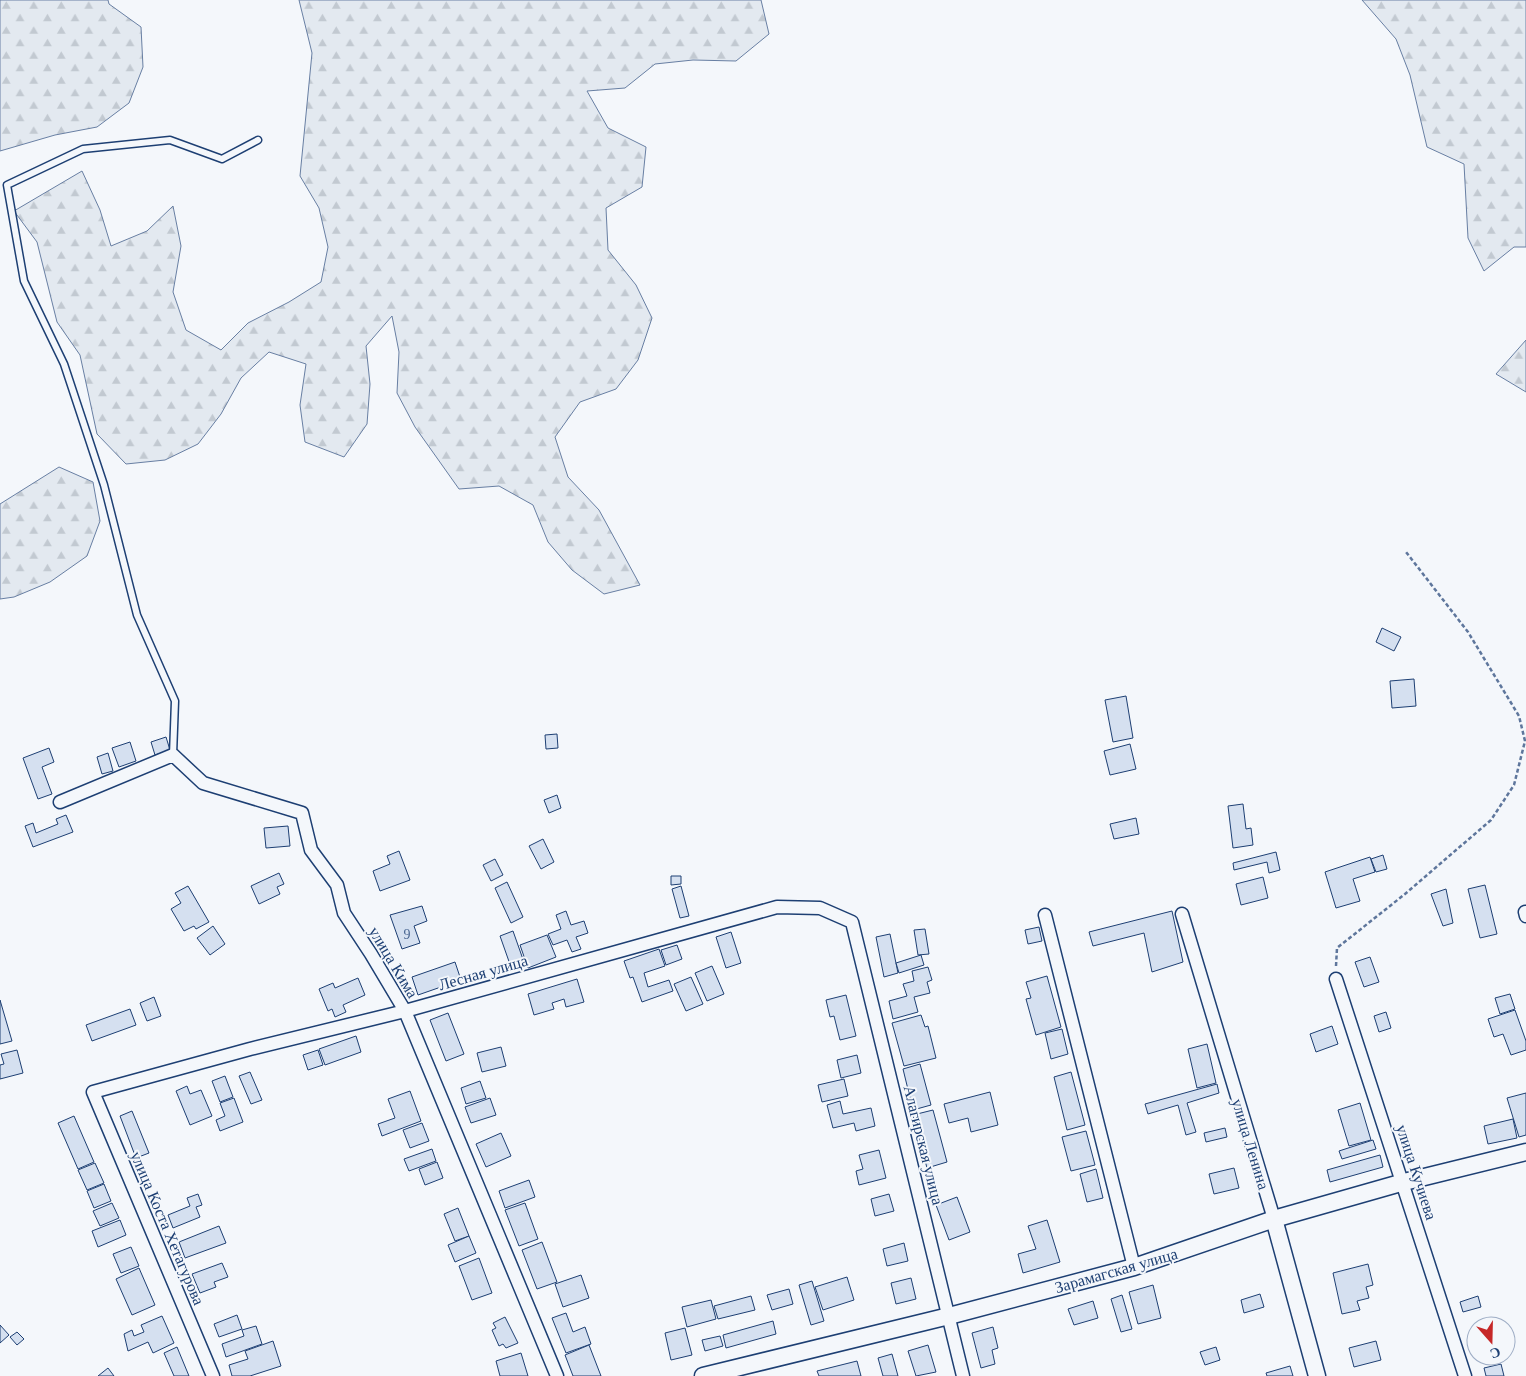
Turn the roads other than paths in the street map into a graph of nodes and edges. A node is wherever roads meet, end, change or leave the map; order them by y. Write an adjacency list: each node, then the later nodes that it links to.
1 (258, 140): 2 (lane)
2 (172, 755): 3 (street); 8 (street, улица Кима)
3 (60, 802)
4 (1182, 914): 12 (street, улица Ленина)
5 (1044, 915): 13 (street)
6 (852, 922): 8 (street, Лесная улица); 14 (street, Алагирская улица)
7 (1336, 979): 11 (street, улица Кучиева)
8 (405, 1011): 9 (street, Лесная улица); 16 (street, улица Кима)
9 (93, 1092): 15 (street, улица Коста Хетагурова)
10 (1526, 1152): 11 (street, Зарамагская улица)
11 (1404, 1182): 12 (street, Зарамагская улица); 20 (street, улица Кучиева)
12 (1274, 1219): 13 (street, Зарамагская улица); 19 (street, улица Ленина)
13 (1134, 1267): 14 (street, Зарамагская улица)
14 (949, 1316): 17 (street, Зарамагская улица); 18 (street, Алагирская улица)
15 (213, 1376)
16 (557, 1376)
17 (703, 1376)
18 (963, 1376)
19 (1317, 1376)
20 (1465, 1376)

